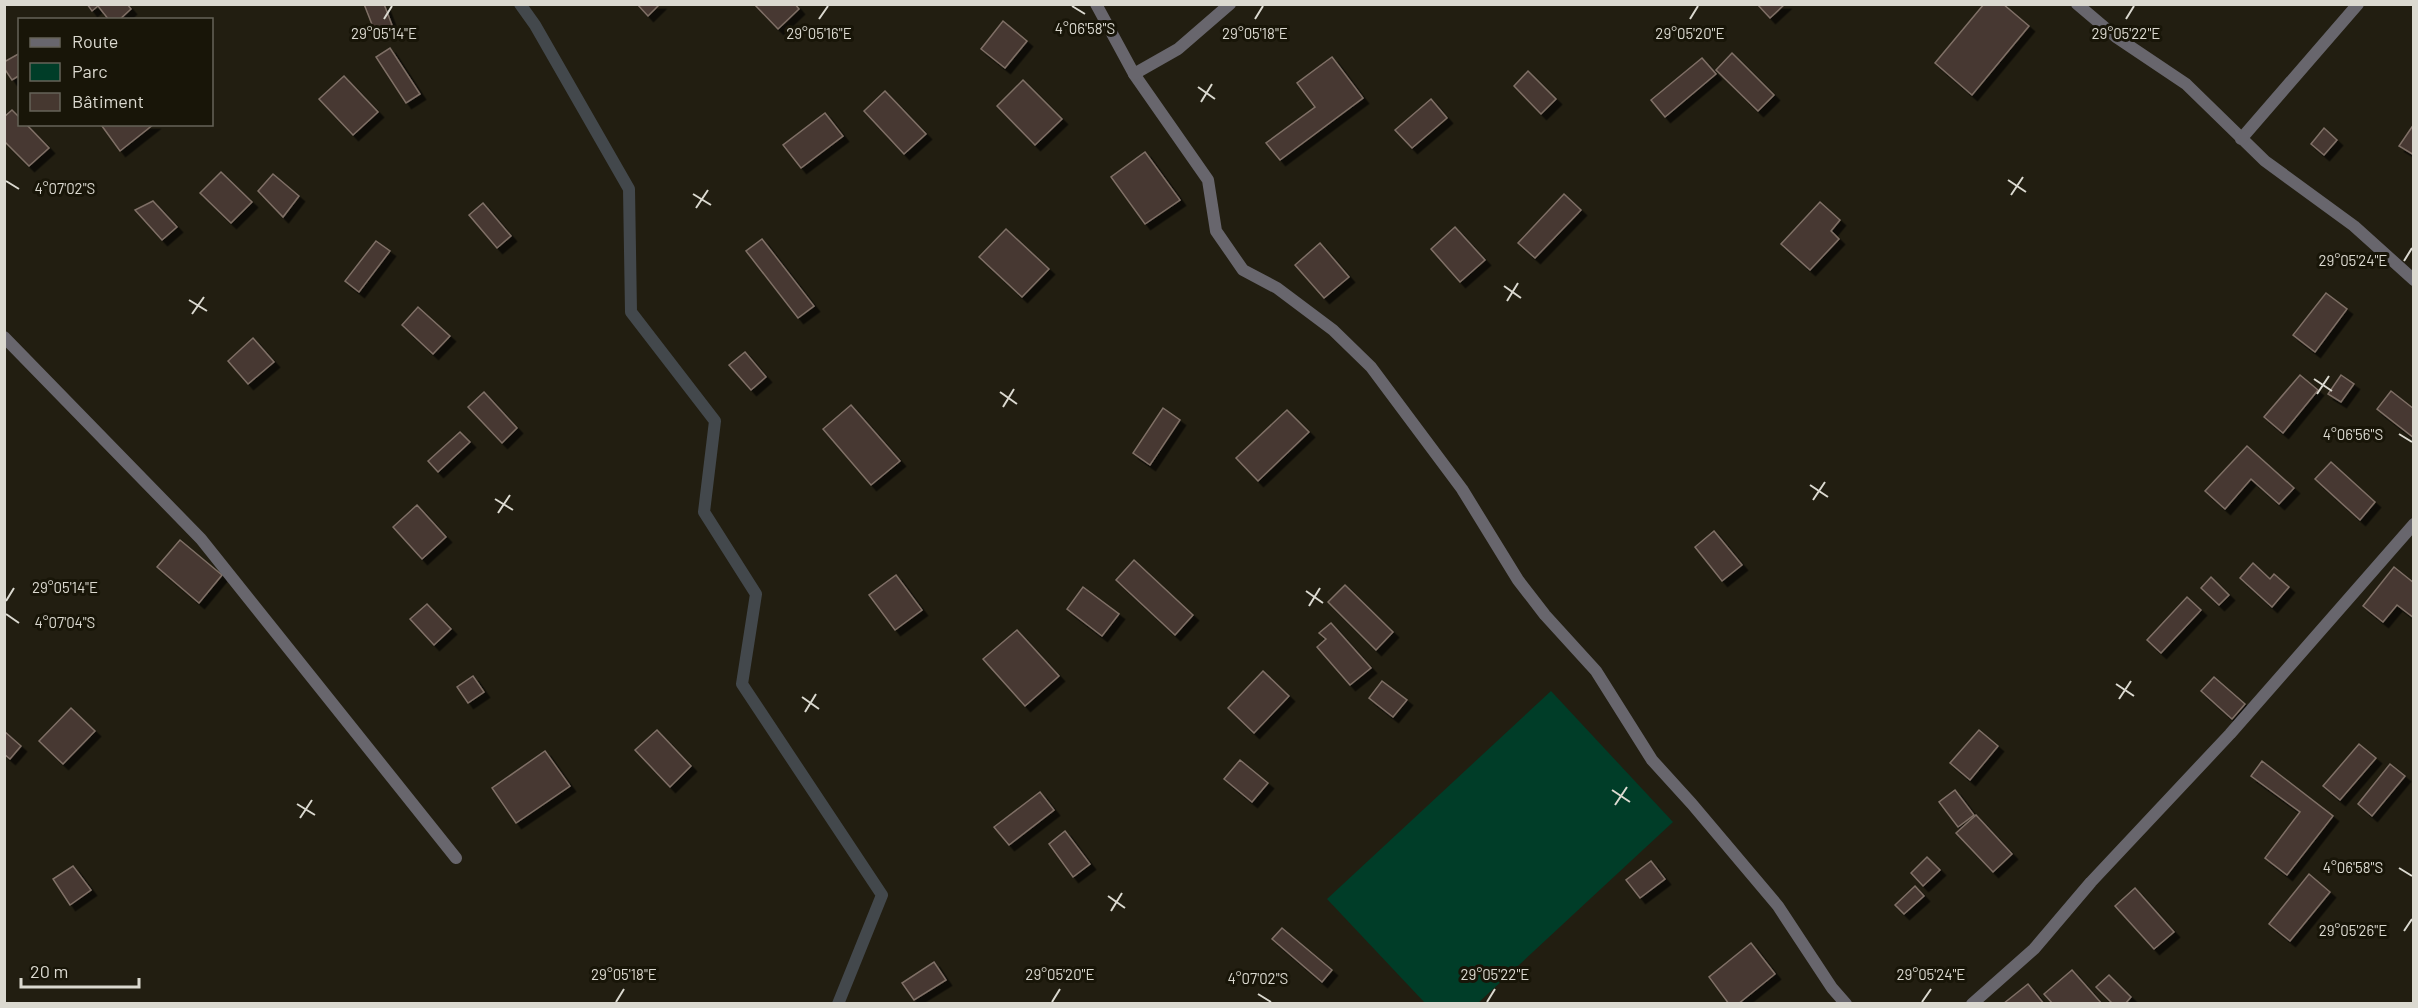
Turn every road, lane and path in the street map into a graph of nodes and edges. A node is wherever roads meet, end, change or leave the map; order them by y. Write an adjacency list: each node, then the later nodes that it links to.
1 (1096, 4): 5 (street)
2 (1230, 4): 5 (street)
3 (2077, 4): 6 (street)
4 (2358, 4): 6 (street)
5 (1134, 74): 11 (street)
6 (2241, 139): 7 (street)
7 (2414, 280)
8 (4, 337): 10 (street)
9 (2414, 524): 12 (street)
10 (456, 858)
11 (1846, 1004)
12 (1972, 1004)

